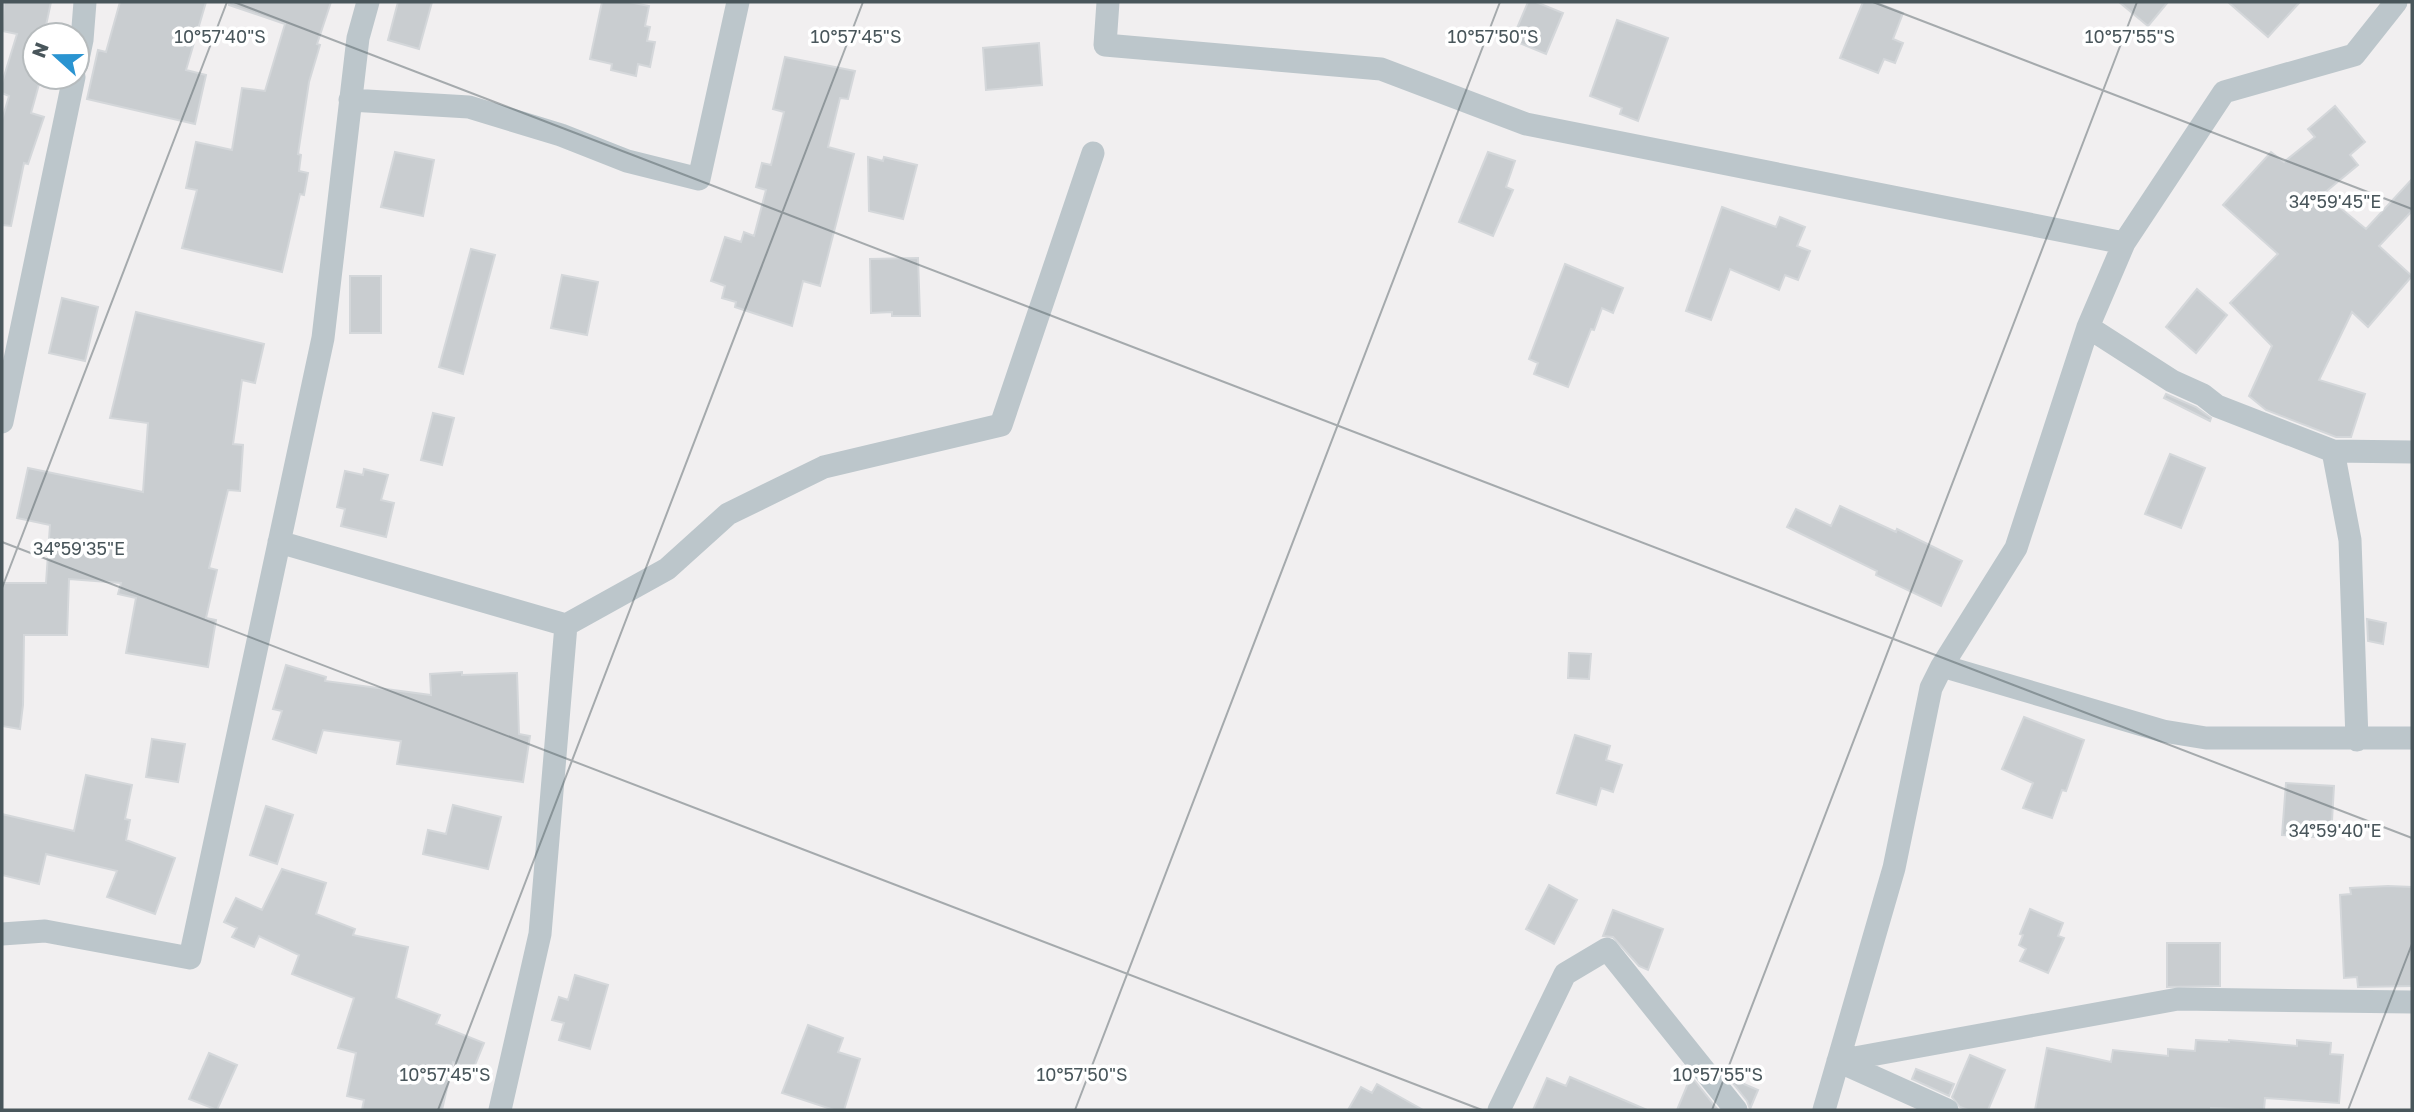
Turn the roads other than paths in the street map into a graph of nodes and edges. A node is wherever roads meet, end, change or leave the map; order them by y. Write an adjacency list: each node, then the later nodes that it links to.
1 (85, 2): 6 (street)
2 (368, 2): 8 (street)
3 (738, 2): 8 (street)
4 (1108, 2): 10 (street)
5 (2396, 2): 10 (street)
6 (84, 21)
7 (71, 91): 12 (street)
8 (350, 100): 15 (street)
9 (1093, 153): 16 (street)
10 (2124, 243): 11 (street)
11 (2088, 327): 13 (street); 17 (street)
12 (2, 422)
13 (2333, 451): 14 (street); 19 (street)
14 (2412, 452)
15 (279, 542): 16 (street); 20 (street)
16 (566, 625): 23 (street)
17 (1942, 666): 19 (street); 22 (street)
18 (2412, 738): 19 (street)
19 (2357, 740)
20 (2, 934)
21 (2412, 1002): 22 (street)
22 (1838, 1061): 26 (street); 27 (street)
23 (500, 1110)
24 (1499, 1110): 25 (street)
25 (1736, 1110)
26 (1824, 1110)
27 (1947, 1110)

